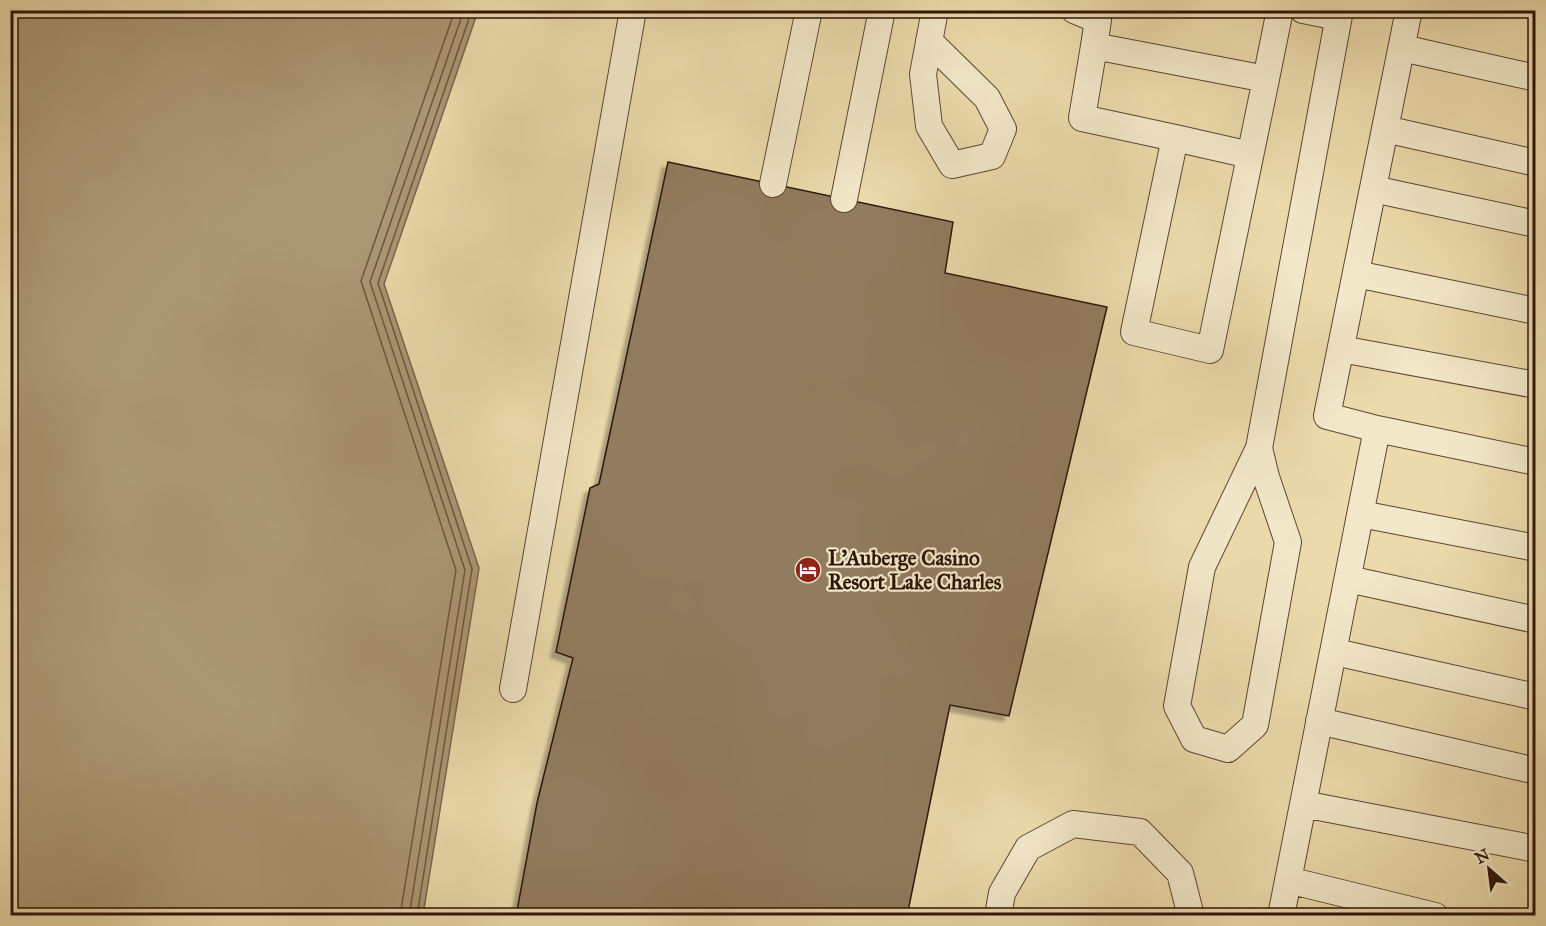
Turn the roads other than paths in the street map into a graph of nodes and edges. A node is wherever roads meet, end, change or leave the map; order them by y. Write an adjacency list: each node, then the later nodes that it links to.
1 (633, 10): 35 (lane)
2 (809, 10): 19 (lane)
3 (882, 10): 21 (lane)
4 (935, 10): 10 (lane)
5 (1074, 10): 11 (lane)
6 (1280, 10): 14 (lane)
7 (1303, 10): 9 (lane)
8 (1409, 10): 12 (lane)
9 (1339, 14): 28 (lane)
10 (929, 41)
11 (1094, 46): 14 (lane); 16 (lane)
12 (1402, 48): 13 (lane); 15 (lane)
13 (1536, 78)
14 (1266, 79): 17 (lane)
15 (1385, 129): 18 (lane); 20 (lane)
16 (1176, 138): 17 (lane); 17 (lane)
17 (1250, 155)
18 (1536, 163)
19 (773, 184)
20 (1373, 189): 22 (lane); 23 (lane)
21 (844, 199)
22 (1536, 225)
23 (1356, 273): 24 (lane); 25 (lane)
24 (1536, 311)
25 (1341, 349): 26 (lane); 27 (lane)
26 (1536, 384)
27 (1377, 429): 29 (lane); 30 (lane)
28 (1259, 448): 28 (lane)
29 (1536, 462)
30 (1360, 514): 31 (lane); 32 (lane)
31 (1536, 548)
32 (1348, 579): 33 (lane); 34 (lane)
33 (1536, 620)
34 (1335, 652): 36 (lane); 37 (lane)
35 (513, 689)
36 (1536, 697)
37 (1319, 721): 38 (lane); 39 (lane)
38 (1536, 771)
39 (1303, 804): 40 (lane); 41 (lane)
40 (1536, 849)
41 (1288, 880): 44 (lane); 45 (lane)
42 (998, 915): 43 (lane)
43 (1191, 915)
44 (1281, 915)
45 (1435, 915)

